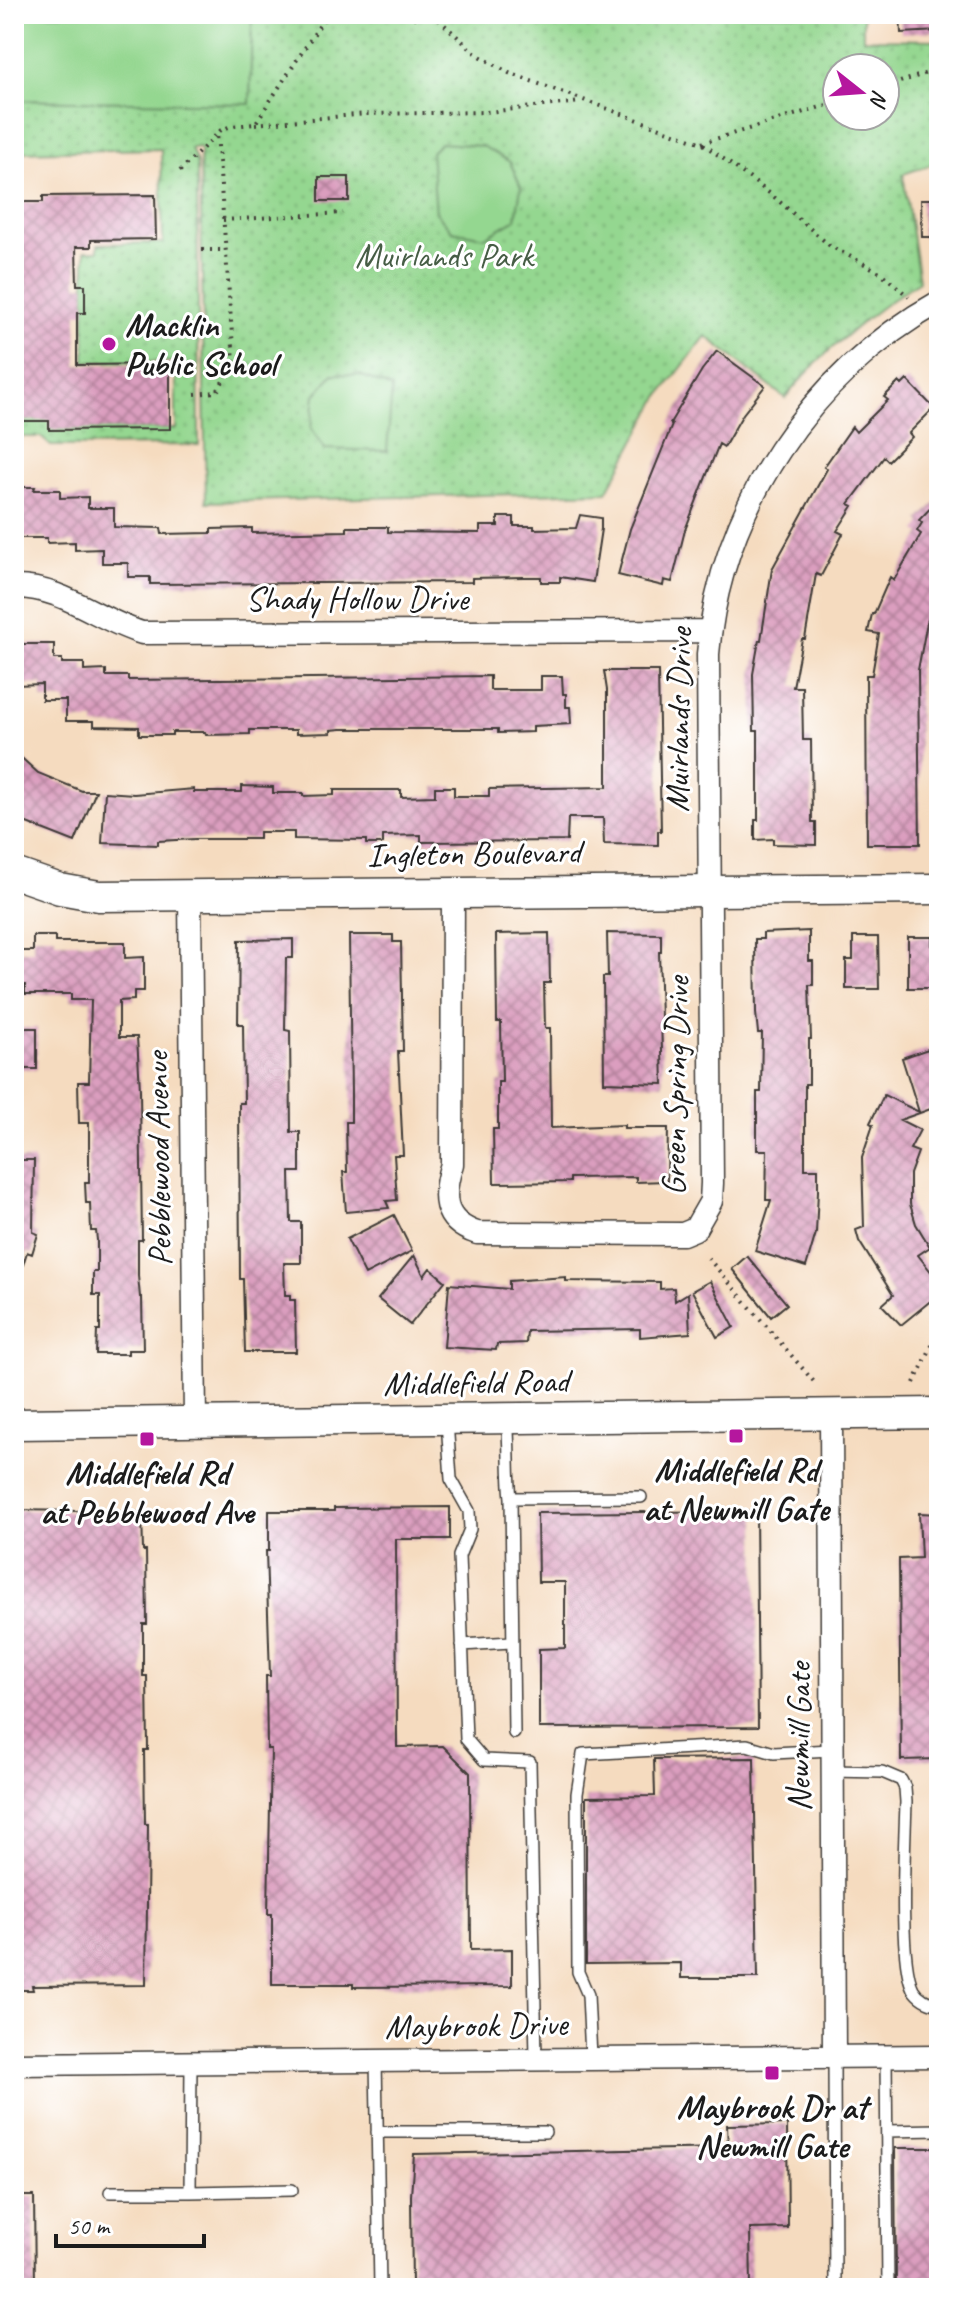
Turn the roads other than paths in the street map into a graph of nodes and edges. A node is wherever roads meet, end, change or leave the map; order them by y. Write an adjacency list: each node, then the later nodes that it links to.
1 (929, 308): 3 (street, Muirlands Drive)
2 (14, 587): 3 (street, Shady Hollow Drive)
3 (710, 631): 5 (street, Muirlands Drive)
4 (14, 873): 8 (street, Ingleton Boulevard)
5 (710, 889): 6 (street, Ingleton Boulevard); 7 (street, Ingleton Boulevard); 7 (street, Green Spring Drive)
6 (939, 889)
7 (453, 891): 8 (street, Ingleton Boulevard)
8 (190, 895): 13 (street, Pebblewood Avenue)
9 (939, 1413): 10 (street, Middlefield Road)
10 (831, 1416): 11 (street, Middlefield Road); 20 (street, Newmill Gate)
11 (507, 1419): 12 (street, Middlefield Road); 16 (lane)
12 (447, 1420): 13 (street, Middlefield Road); 18 (lane)
13 (195, 1422): 14 (street, Middlefield Road)
14 (14, 1424)
15 (641, 1497): 16 (lane)
16 (511, 1498): 17 (lane)
17 (511, 1642): 18 (lane); 19 (lane)
18 (462, 1645): 26 (lane)
19 (514, 1733)
20 (831, 1761): 21 (lane); 24 (lane); 25 (street, Newmill Gate)
21 (939, 2005)
22 (886, 2056): 23 (street, Maybrook Drive); 25 (street, Maybrook Drive); 31 (lane)
23 (939, 2056)
24 (591, 2057): 25 (street, Maybrook Drive); 26 (street, Maybrook Drive)
25 (834, 2057): 38 (lane)
26 (536, 2058): 27 (street, Maybrook Drive)
27 (376, 2060): 28 (street, Maybrook Drive); 32 (lane)
28 (191, 2063): 29 (street, Maybrook Drive); 36 (lane)
29 (14, 2064)
30 (939, 2130): 31 (lane)
31 (887, 2131): 39 (lane)
32 (377, 2132): 33 (lane); 37 (lane)
33 (545, 2132)
34 (292, 2190): 36 (lane)
35 (110, 2192): 36 (lane)
36 (190, 2192)
37 (380, 2288)
38 (835, 2288)
39 (888, 2288)

